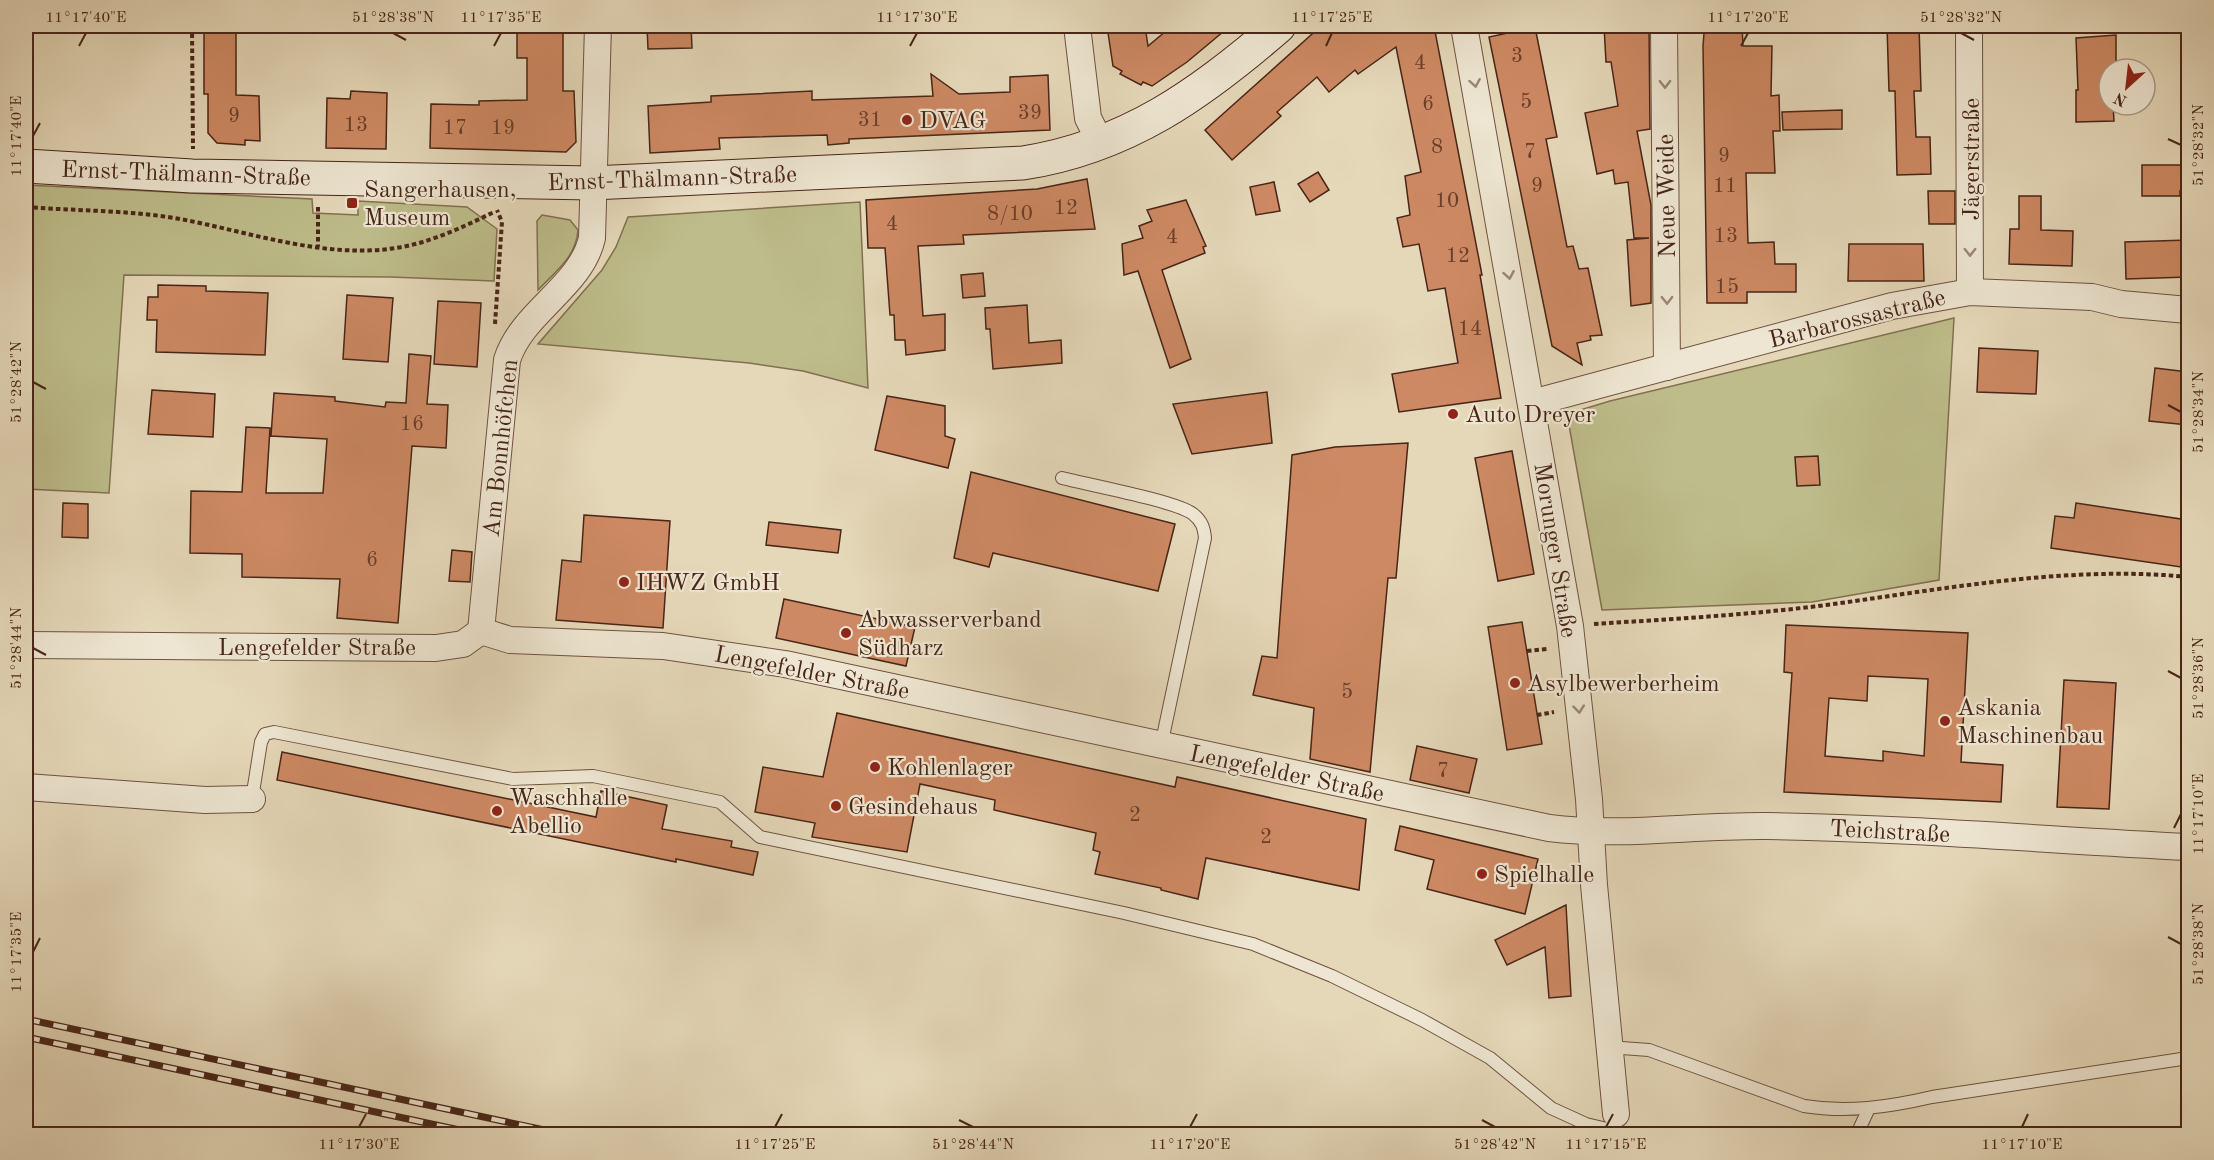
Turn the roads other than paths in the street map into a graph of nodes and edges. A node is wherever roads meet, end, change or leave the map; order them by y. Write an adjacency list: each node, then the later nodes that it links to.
1 (598, 26): 9 (street, Am Bonnhöfchen)
2 (1077, 26): 7 (street)
3 (1279, 26): 7 (street, Ernst-Thälmann-Straße)
4 (1464, 26): 13 (street, Morunger Straße, one-way to 13)
5 (1664, 26): 12 (street, Neue Weide, one-way to 12)
6 (1969, 26): 10 (street, Jägerstraße, one-way to 10)
7 (1101, 144): 9 (street, Ernst-Thälmann-Straße)
8 (26, 166): 9 (street, Ernst-Thälmann-Straße)
9 (592, 183): 15 (street, Am Bonnhöfchen)
10 (1970, 292): 11 (street, Barbarossastraße); 12 (street, Barbarossastraße)
11 (2188, 310)
12 (1667, 367): 13 (street, Barbarossastraße)
13 (1532, 403): 20 (street, Morunger Straße, one-way to 20)
14 (1062, 478): 17 (lane)
15 (481, 632): 16 (street, Lengefelder Straße); 17 (street, Lengefelder Straße)
16 (26, 645)
17 (1161, 746): 20 (street, Lengefelder Straße)
18 (26, 787): 19 (street)
19 (252, 799): 25 (lane)
20 (1591, 831): 21 (street, Teichstraße); 22 (street, Morunger Straße)
21 (2188, 847)
22 (1608, 1047): 24 (lane); 25 (street, Morunger Straße)
23 (2188, 1058): 24 (lane)
24 (1869, 1108): 26 (lane)
25 (1622, 1124)
26 (1857, 1134)

